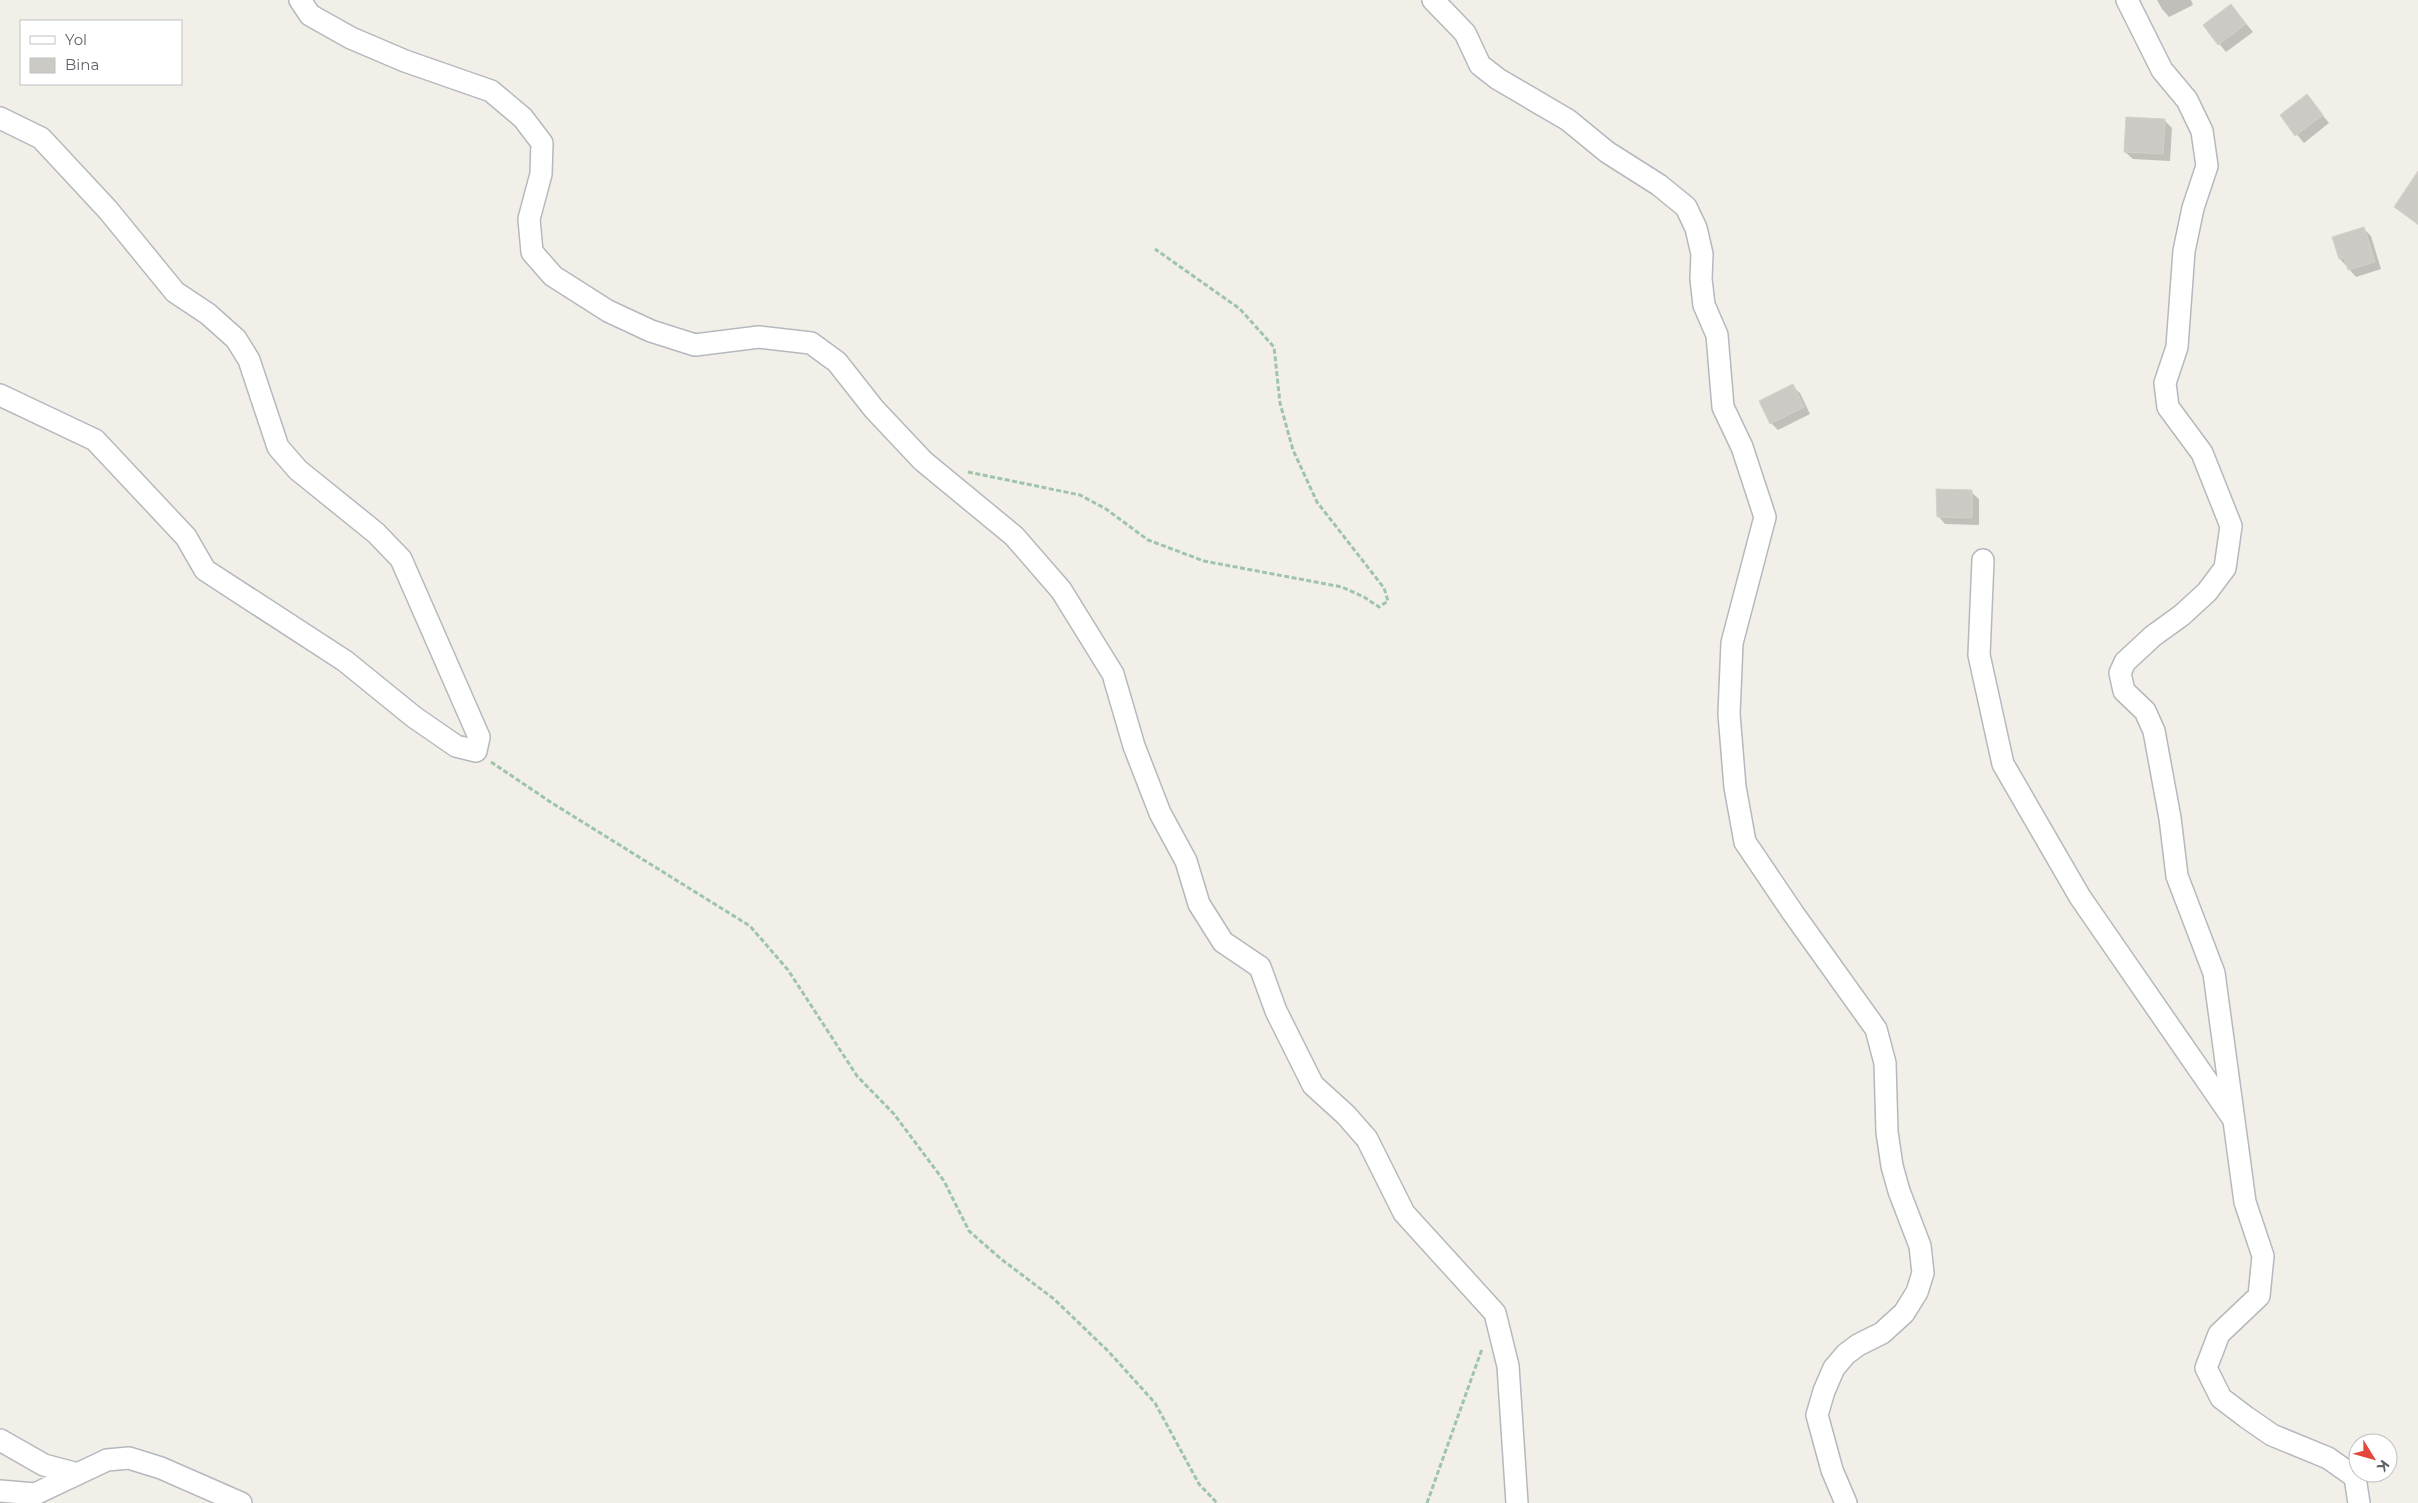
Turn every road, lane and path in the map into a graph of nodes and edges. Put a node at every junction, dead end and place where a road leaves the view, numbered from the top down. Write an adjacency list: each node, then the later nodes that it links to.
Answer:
1 (300, 0): 11 (street)
2 (1433, 0): 19 (street)
3 (2127, 0): 10 (street)
4 (0, 118): 9 (street)
5 (1155, 249): 7 (path)
6 (0, 395): 9 (street)
7 (960, 470)
8 (1983, 560): 10 (street)
9 (476, 752): 16 (path)
10 (2235, 1122): 20 (street)
11 (1495, 1313): 17 (path); 18 (street)
12 (0, 1440): 13 (street)
13 (78, 1474): 14 (street); 15 (street)
14 (0, 1491)
15 (241, 1503)
16 (1217, 1503)
17 (1427, 1503)
18 (1517, 1503)
19 (1846, 1503)
20 (2359, 1503)

